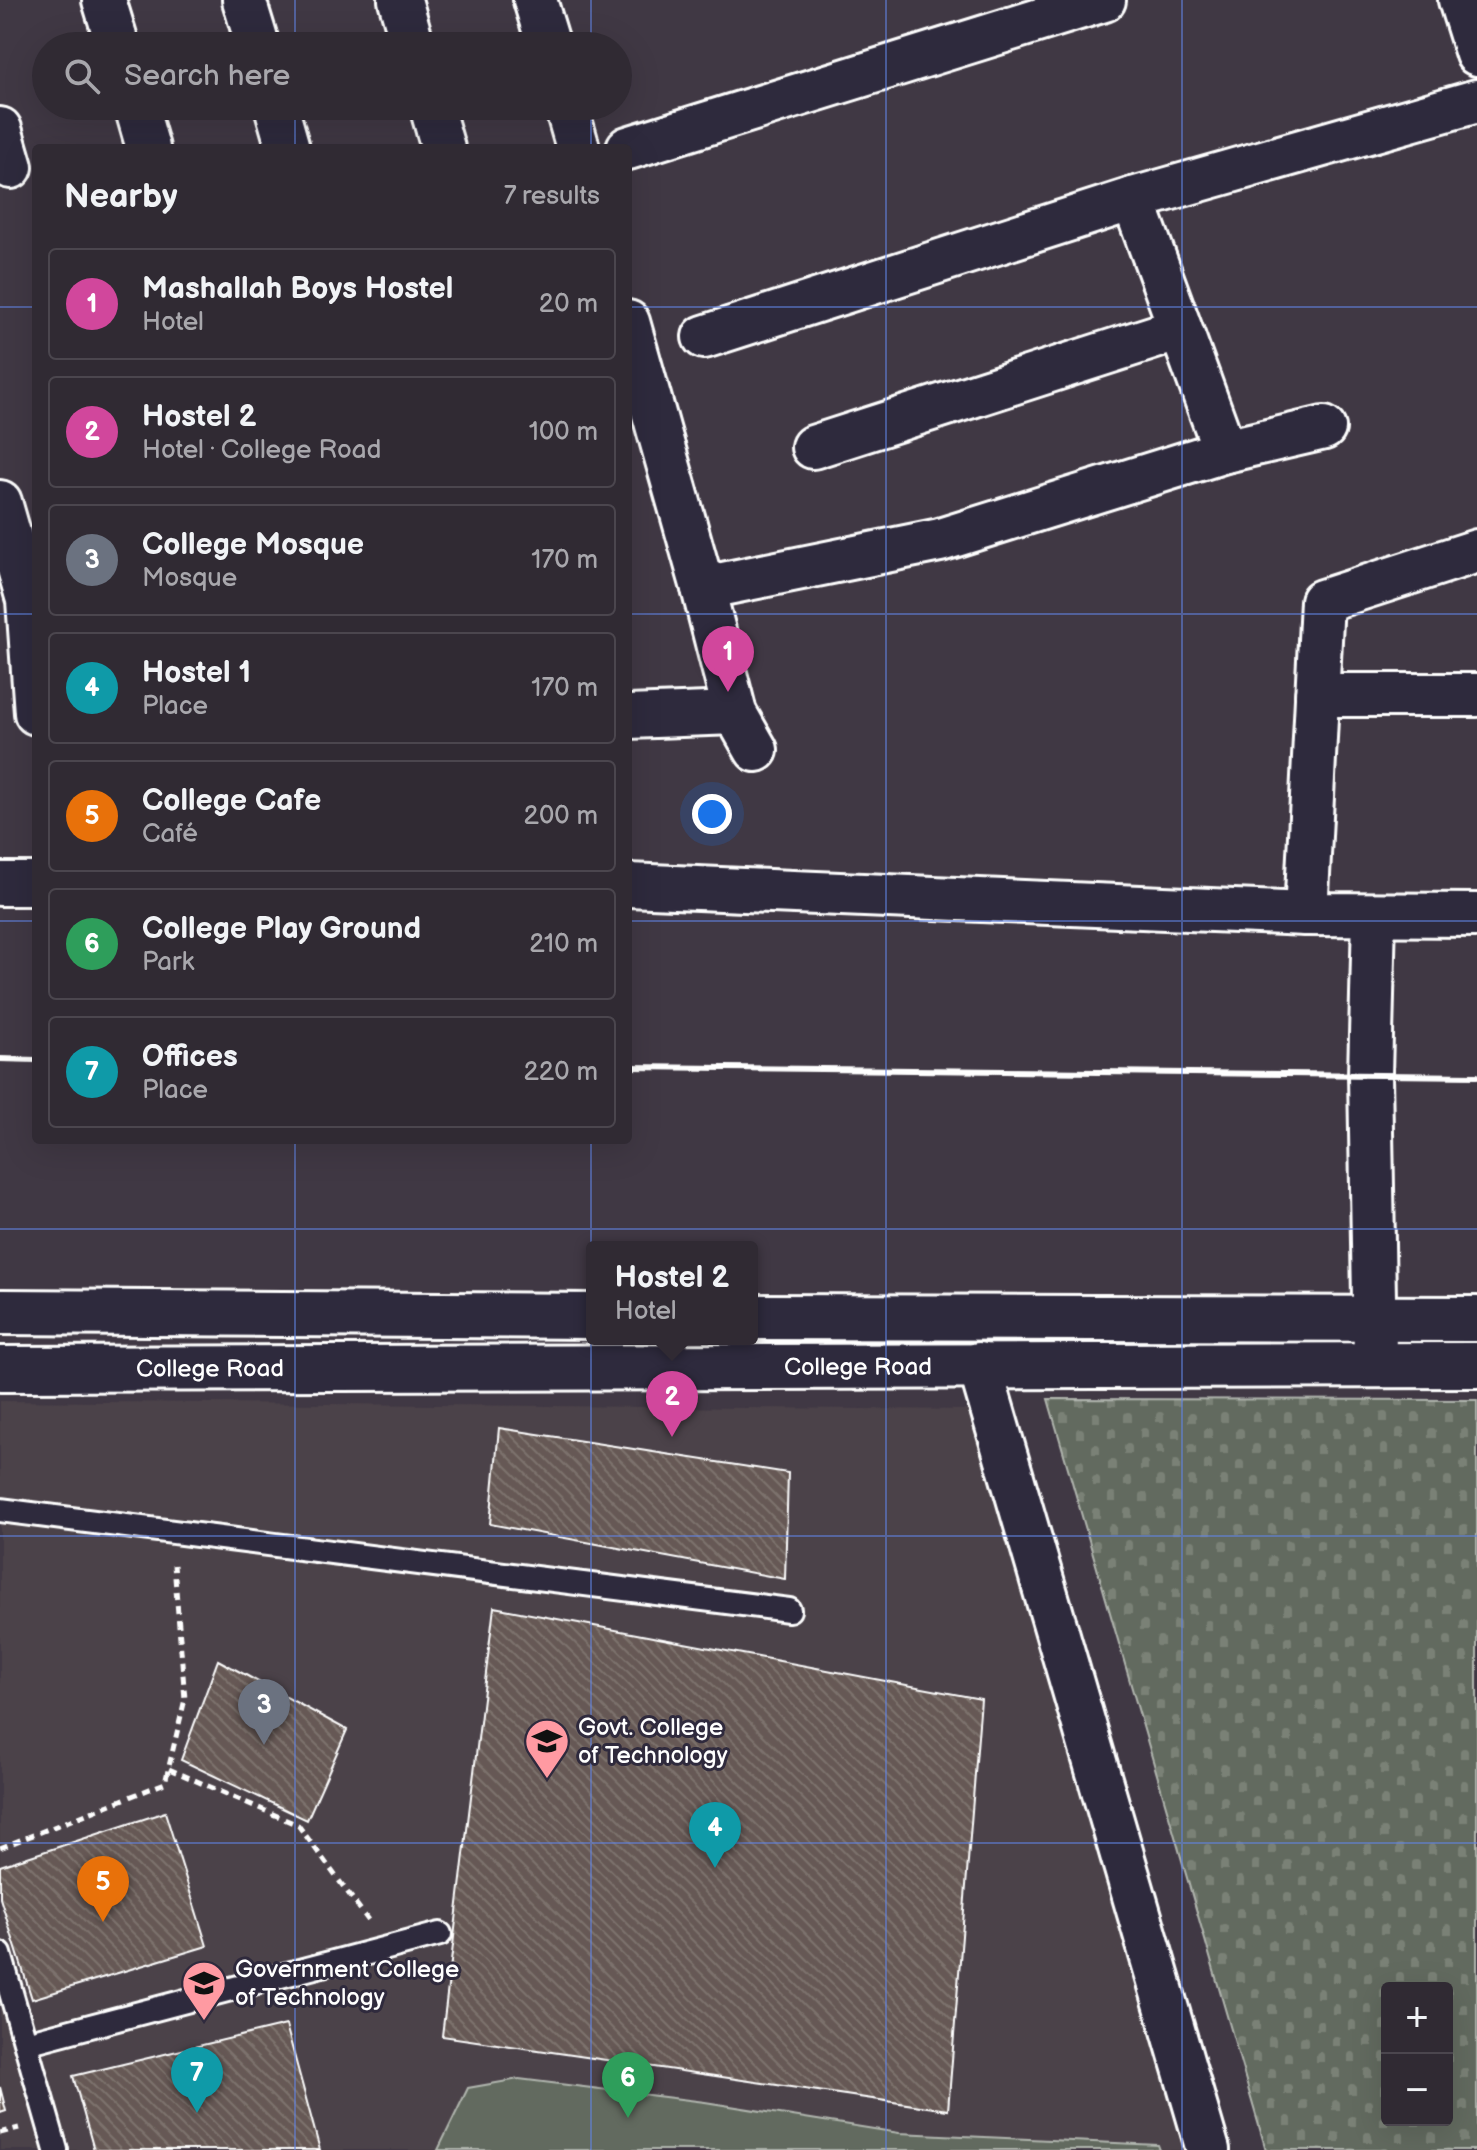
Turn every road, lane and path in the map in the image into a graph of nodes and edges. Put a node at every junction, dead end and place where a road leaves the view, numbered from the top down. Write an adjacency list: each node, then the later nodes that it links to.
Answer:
1 (104, 0): 7 (street)
2 (244, 0): 8 (street)
3 (400, 0): 9 (street)
4 (535, 0): 10 (street)
5 (1104, 0): 21 (street)
6 (1460, 0): 11 (street)
7 (114, 32)
8 (254, 32)
9 (409, 32)
10 (545, 32)
11 (1477, 54)
12 (1477, 101): 22 (street)
13 (140, 120): 17 (street)
14 (280, 120): 18 (street)
15 (435, 120): 19 (street)
16 (570, 120): 20 (street)
17 (147, 144)
18 (287, 144)
19 (442, 144)
20 (577, 144)
21 (632, 147)
22 (1133, 199): 23 (street); 25 (street)
23 (1180, 329): 27 (street); 28 (street)
24 (632, 336): 31 (street)
25 (704, 337)
26 (1324, 428): 28 (street)
27 (813, 447)
28 (1225, 451): 31 (street)
29 (0, 502): 32 (street)
30 (1477, 551): 34 (street)
31 (703, 588): 36 (street)
32 (14, 600): 33 (street)
33 (32, 694)
34 (1317, 695): 35 (street); 44 (street)
35 (1477, 695)
36 (735, 713): 39 (street); 40 (street)
37 (32, 715): 38 (street)
38 (0, 717)
39 (632, 717)
40 (756, 750)
41 (0, 884): 42 (street)
42 (32, 884)
43 (632, 885): 44 (street)
44 (1306, 914): 46 (street)
45 (1477, 915): 46 (street)
46 (1374, 916): 50 (street)
47 (0, 1312): 48 (main road)
48 (586, 1316)
49 (758, 1317): 50 (main road, College Road)
50 (1373, 1317): 51 (main road, College Road); 53 (street)
51 (1477, 1319)
52 (979, 1364): 53 (main road, College Road); 55 (main road, College Road); 66 (street)
53 (1376, 1364): 54 (main road, College Road)
54 (1477, 1365)
55 (0, 1369)
56 (0, 1510): 57 (lane)
57 (171, 1532): 58 (lane); 59 (path)
58 (789, 1610)
59 (169, 1769): 60 (path); 62 (path)
60 (0, 1848)
61 (440, 1934): 62 (lane)
62 (388, 1948): 64 (lane)
63 (0, 1954): 64 (lane)
64 (26, 2043): 65 (lane)
65 (56, 2150)
66 (1208, 2150)

